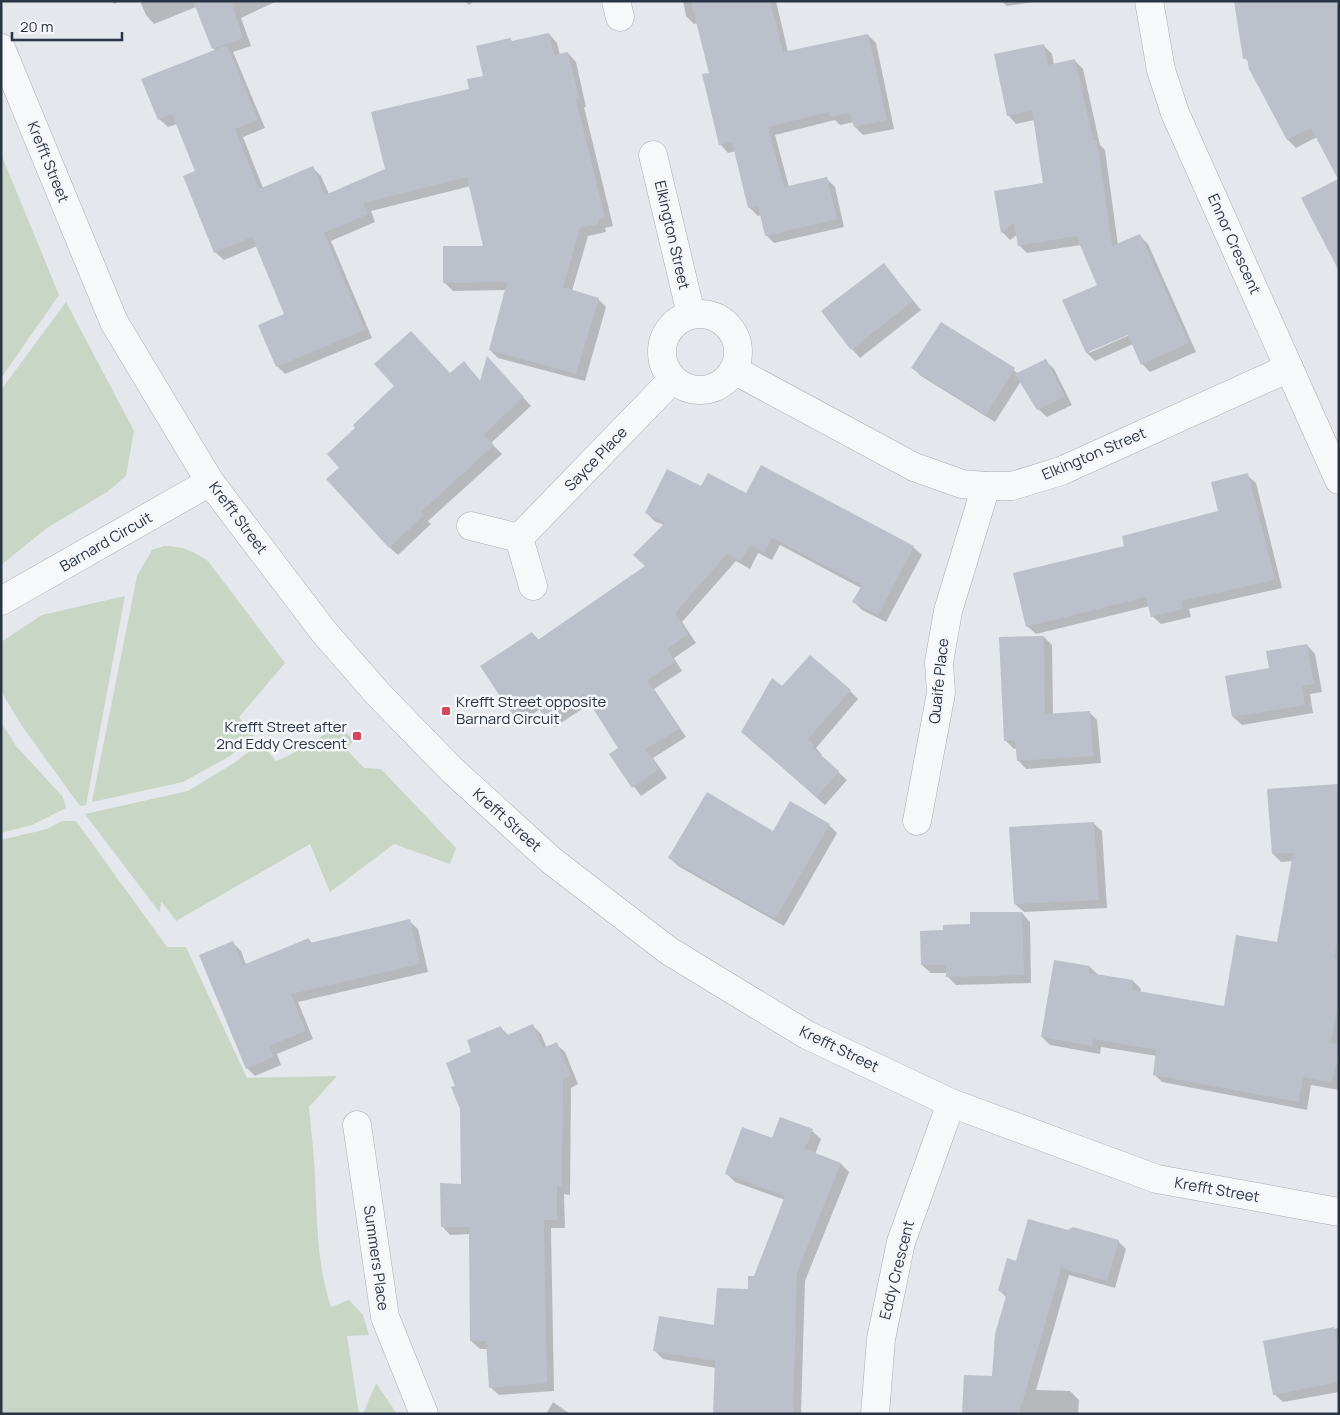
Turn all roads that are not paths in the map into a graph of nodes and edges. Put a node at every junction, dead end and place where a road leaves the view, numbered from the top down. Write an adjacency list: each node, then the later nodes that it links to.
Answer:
1 (1149, 1): 5 (street, Ennor Crescent)
2 (1, 48): 9 (street, Krefft Street)
3 (653, 155): 4 (street, Elkington Street)
4 (690, 314): 6 (street); 7 (street)
5 (1289, 368): 8 (street, Ennor Crescent); 10 (street, Elkington Street)
6 (734, 370): 7 (street); 10 (street, Elkington Street)
7 (672, 380): 12 (street, Sayce Place)
8 (1339, 480)
9 (210, 482): 14 (street, Barnard Circuit); 16 (street, Krefft Street)
10 (986, 486): 15 (street, Quaife Place)
11 (471, 526): 12 (street)
12 (519, 538): 13 (street)
13 (533, 586)
14 (1, 601)
15 (917, 821)
16 (951, 1103): 18 (street, Krefft Street); 20 (street, Eddy Crescent)
17 (357, 1126): 19 (street, Summers Place)
18 (1339, 1212)
19 (424, 1414)
20 (875, 1414)

